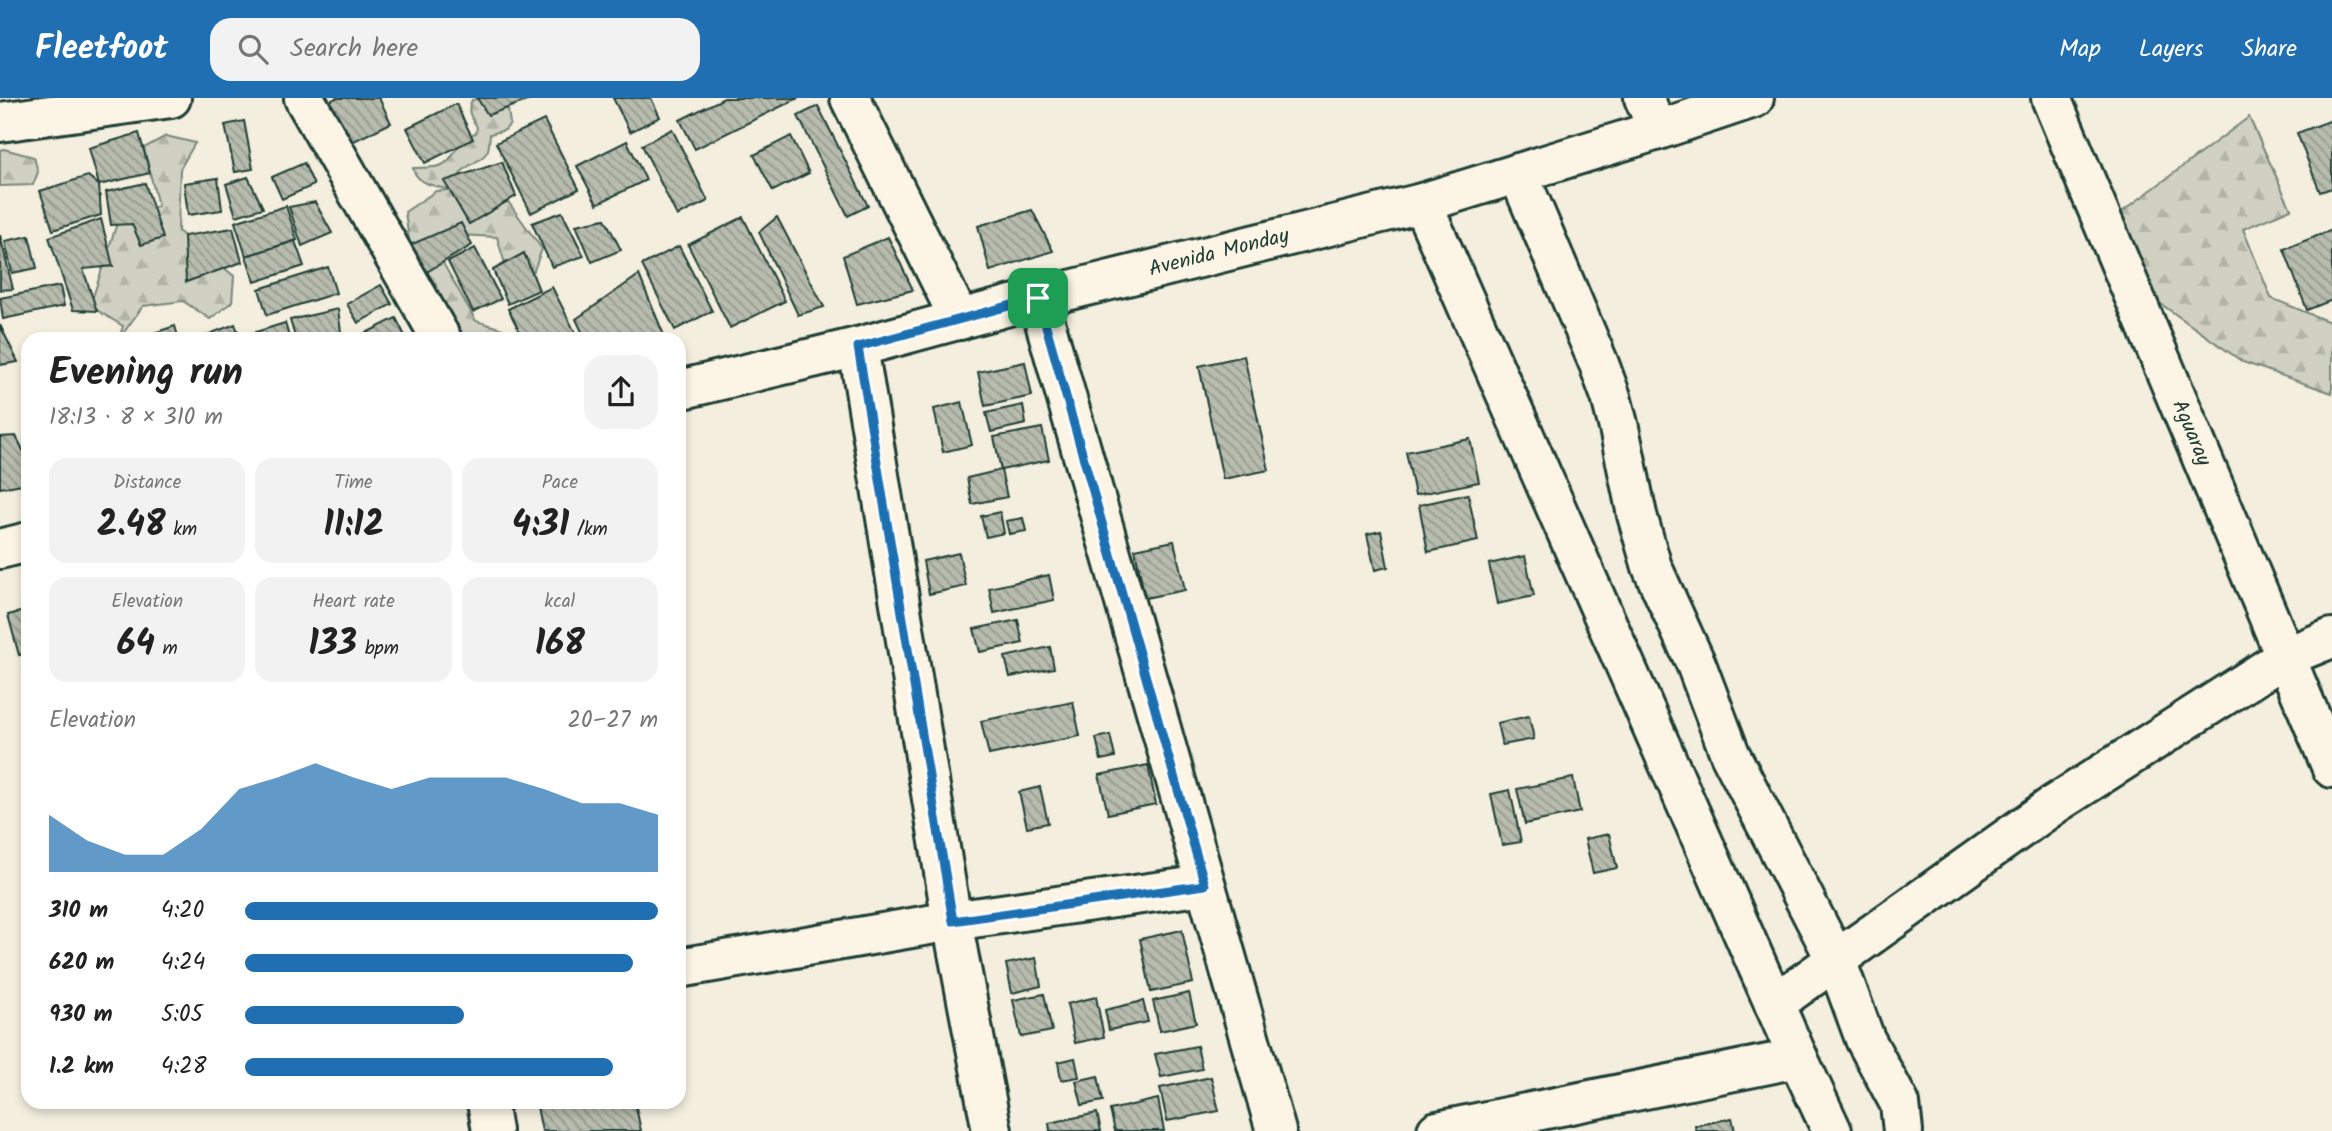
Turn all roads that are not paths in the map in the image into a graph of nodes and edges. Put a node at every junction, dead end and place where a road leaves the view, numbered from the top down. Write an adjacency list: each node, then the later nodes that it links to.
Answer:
1 (172, 98): 7 (street)
2 (304, 98): 12 (street)
3 (850, 98): 11 (street)
4 (1754, 98): 6 (street, Avenida Monday)
5 (2050, 98): 18 (street, Aguaray)
6 (1651, 114): 8 (street, Avenida Monday)
7 (0, 122)
8 (1518, 173): 9 (street, Avenida Monday); 22 (street)
9 (1422, 203): 10 (street, Avenida Monday); 24 (street)
10 (1038, 298): 11 (street, Avenida Monday); 20 (street)
11 (960, 320): 13 (street, Avenida Monday)
12 (437, 332)
13 (858, 347): 14 (street, Avenida Monday); 21 (street)
14 (686, 388)
15 (21, 544): 16 (street)
16 (0, 549)
17 (2332, 638): 18 (street)
18 (2285, 656): 19 (street, Aguaray); 22 (street)
19 (2332, 768)
20 (1205, 885): 21 (street); 29 (street)
21 (953, 921): 23 (street); 28 (street)
22 (1836, 960): 24 (street); 32 (street)
23 (686, 967)
24 (1774, 1004): 25 (street)
25 (1798, 1058): 30 (street); 31 (street)
26 (489, 1109): 27 (street)
27 (492, 1131)
28 (992, 1131)
29 (1276, 1131)
30 (1437, 1131)
31 (1832, 1131)
32 (1903, 1131)

